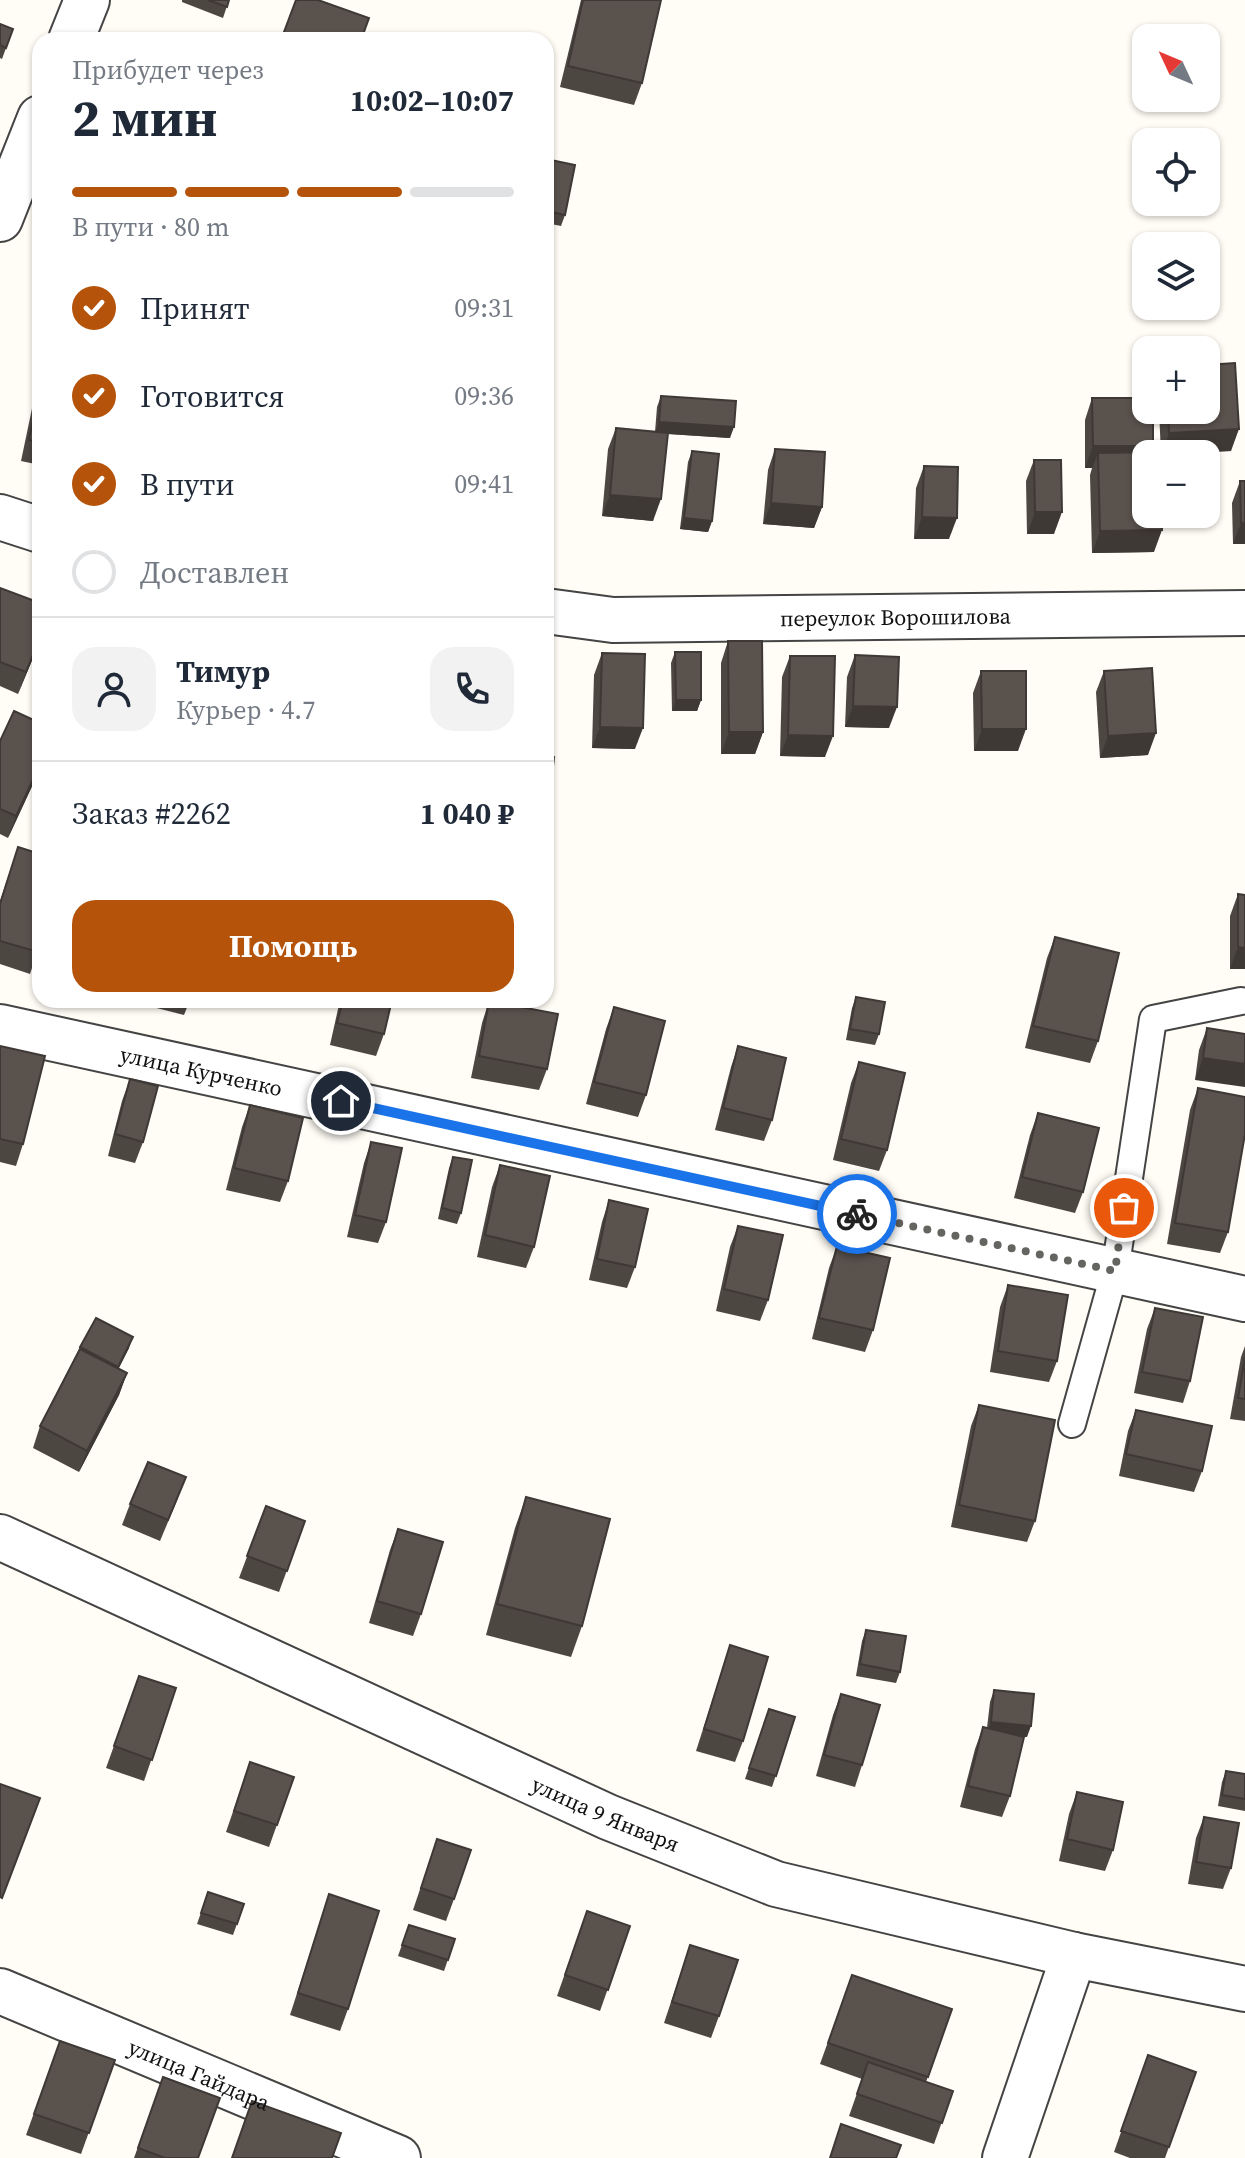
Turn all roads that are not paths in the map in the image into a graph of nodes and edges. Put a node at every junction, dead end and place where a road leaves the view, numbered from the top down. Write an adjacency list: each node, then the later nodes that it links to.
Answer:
1 (87, 0): 2 (street)
2 (74, 32)
3 (32, 138): 4 (street)
4 (0, 219)
5 (0, 517): 6 (street)
6 (32, 527)
7 (554, 612): 8 (street, переулок Ворошилова)
8 (1245, 613)
9 (1241, 1001): 11 (lane)
10 (0, 1027): 11 (street, улица Курченко)
11 (1115, 1271): 12 (street, улица Курченко); 13 (lane)
12 (1245, 1299)
13 (1072, 1424)
14 (0, 1537): 15 (street, улица 9 Января)
15 (1074, 1955): 16 (street, улица 9 Января); 19 (street)
16 (1245, 1989)
17 (0, 1991): 18 (street, улица Гайдара)
18 (398, 2158)
19 (1005, 2158)

